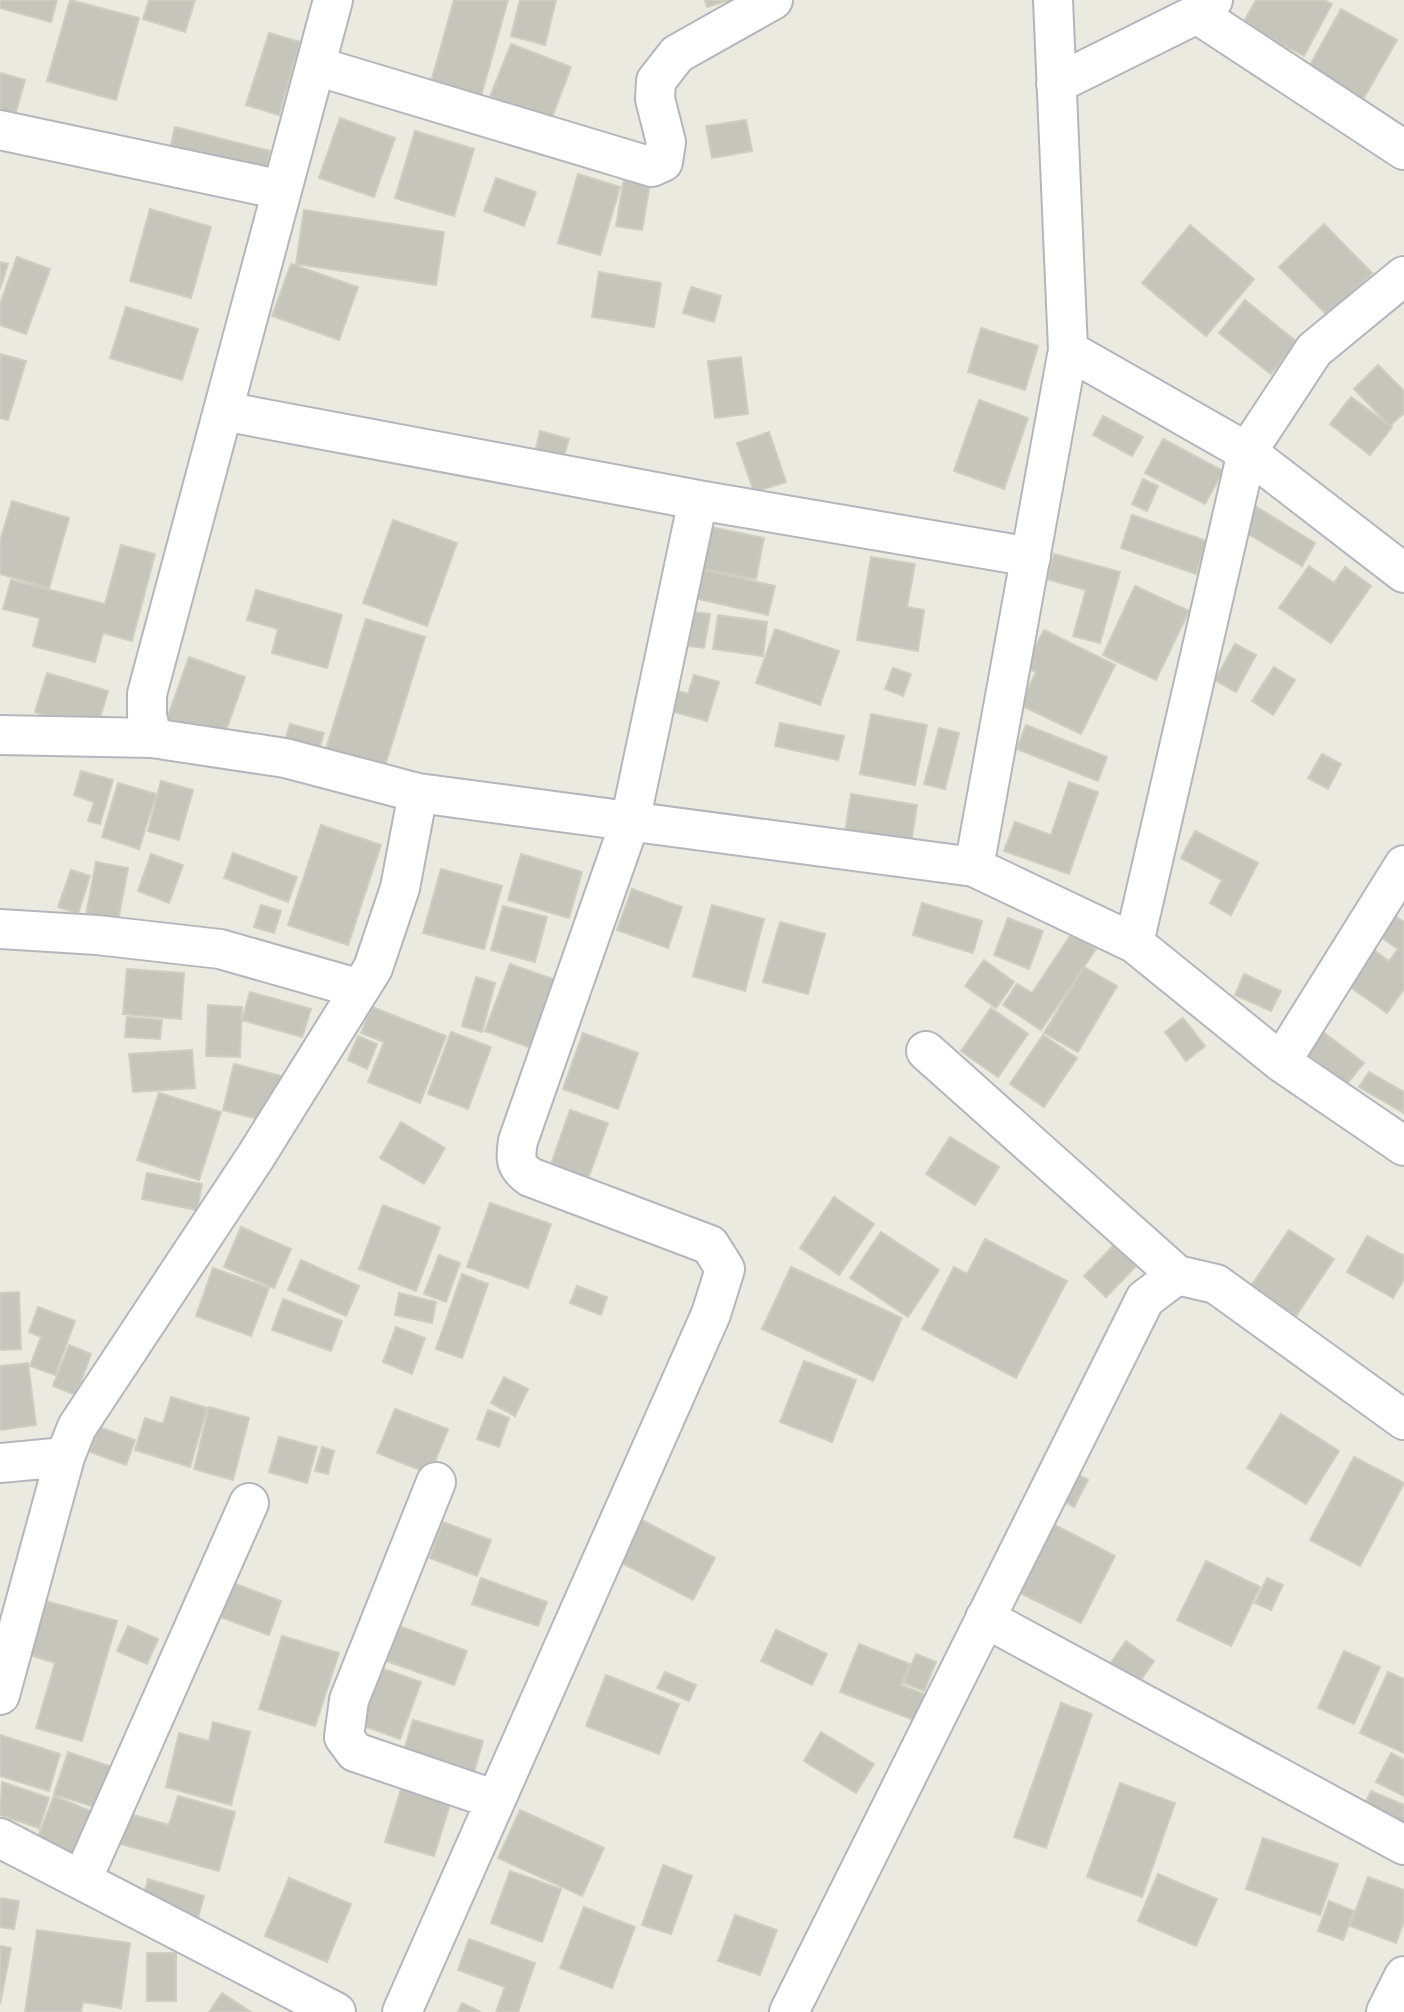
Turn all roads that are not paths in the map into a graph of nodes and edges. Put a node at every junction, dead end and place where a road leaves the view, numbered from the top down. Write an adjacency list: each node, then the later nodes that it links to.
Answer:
1 (333, 0): 5 (street)
2 (773, 0): 5 (street)
3 (1053, 0): 6 (street)
4 (1205, 7): 6 (street); 8 (street)
5 (316, 66): 9 (street)
6 (1056, 84): 11 (street)
7 (0, 130): 9 (street)
8 (1404, 150)
9 (282, 190): 12 (street)
10 (1404, 276): 13 (street)
11 (1069, 350): 13 (street); 15 (street)
12 (223, 411): 14 (street); 18 (street)
13 (1247, 453): 16 (street); 24 (street)
14 (698, 500): 15 (street); 20 (street)
15 (1031, 557): 22 (street)
16 (1404, 573)
17 (0, 735): 18 (street)
18 (152, 738): 19 (street)
19 (418, 793): 20 (street); 25 (street)
20 (630, 822): 22 (street); 37 (street)
21 (1404, 865): 27 (street)
22 (974, 867): 24 (street)
23 (0, 929): 25 (street)
24 (1134, 943): 27 (street)
25 (360, 989): 31 (street)
26 (926, 1051): 29 (street)
27 (1281, 1062): 28 (street)
28 (1404, 1146)
29 (1177, 1275): 30 (street); 35 (street)
30 (1404, 1420)
31 (65, 1457): 32 (street); 36 (street)
32 (0, 1463)
33 (436, 1482): 37 (street)
34 (249, 1503): 40 (street)
35 (985, 1618): 39 (street); 44 (street)
36 (0, 1695)
37 (496, 1800): 43 (street)
38 (0, 1838): 40 (street)
39 (1404, 1845)
40 (82, 1880): 42 (street)
41 (1404, 1976): 45 (street)
42 (336, 2012)
43 (402, 2012)
44 (789, 2012)
45 (1386, 2012)

